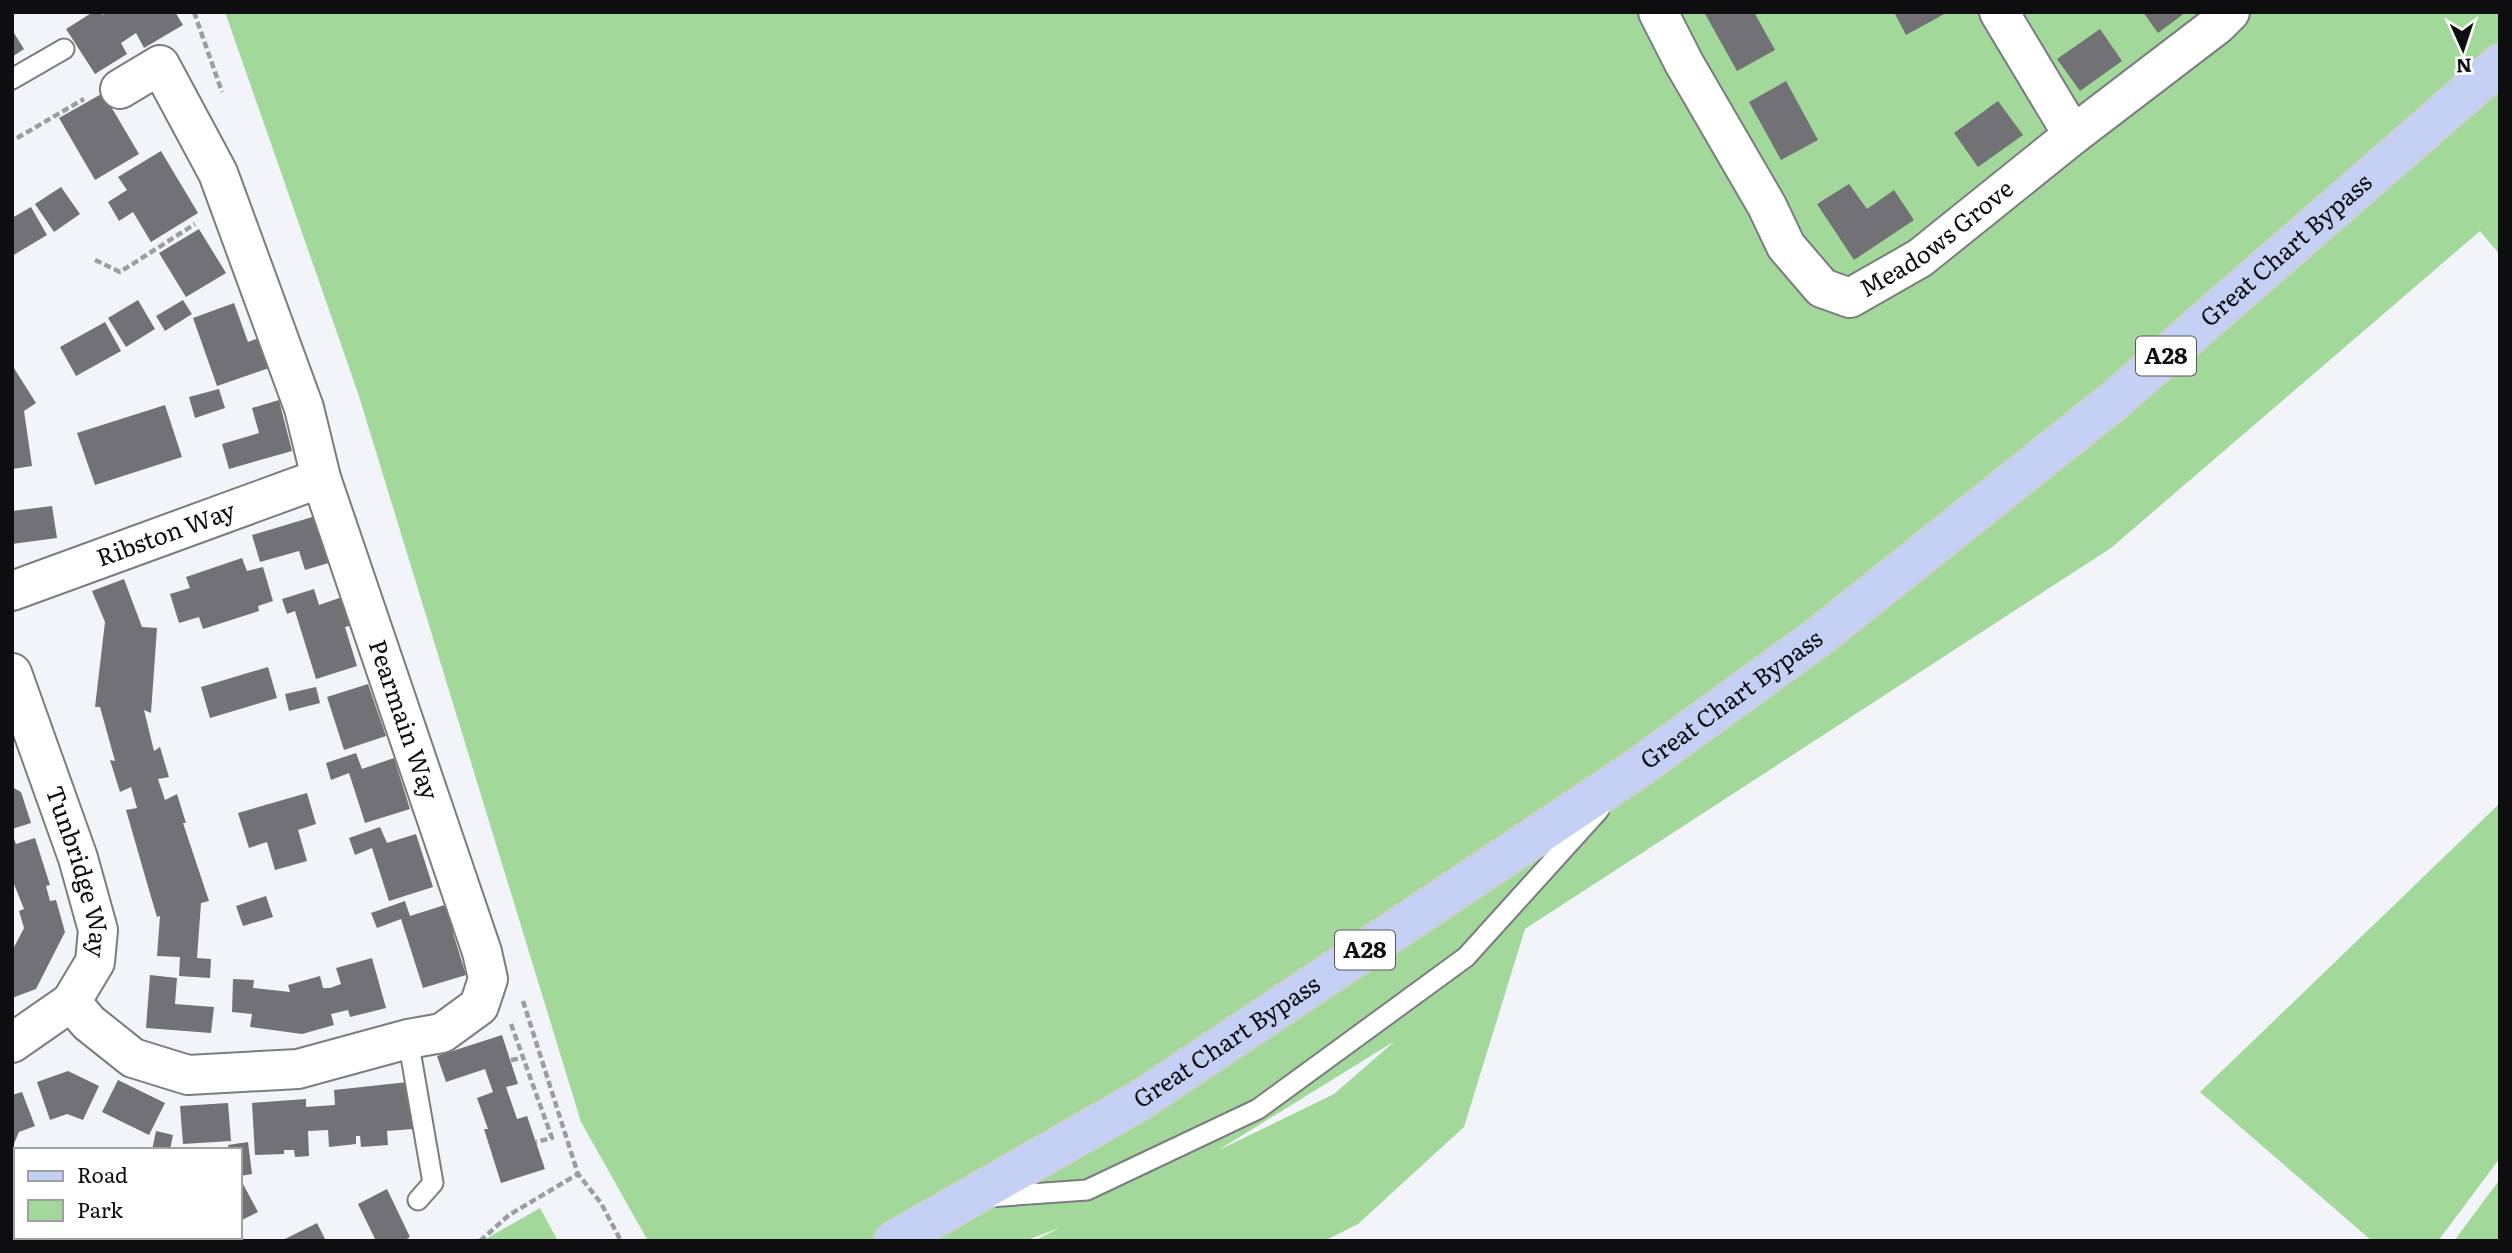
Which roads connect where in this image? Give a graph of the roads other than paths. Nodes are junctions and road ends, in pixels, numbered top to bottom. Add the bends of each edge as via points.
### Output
1 (1658, 12) edge
2 (1999, 12) edge
3 (2230, 12) edge
4 (64, 49) dead end
5 (2500, 64) edge
6 (12, 79) edge
7 (120, 89) road end
8 (2073, 135) junction
9 (321, 478) junction
10 (12, 592) edge
11 (15, 690) edge
12 (1638, 768) junction
13 (71, 1002) junction
14 (408, 1039) junction
15 (12, 1043) edge
16 (973, 1198) junction
17 (418, 1200) dead end
18 (894, 1241) edge

1 - 8 street, Meadows Grove via 1786,246 1822,288 1850,298 1920,258
2 - 8 street
3 - 8 street, Meadows Grove
4 - 6 lane
5 - 12 main road, Great Chart Bypass / A28 via 2115,400 1821,635
7 - 9 street, Pearmain Way via 160,65 218,173 304,408
9 - 10 street, Ribston Way
9 - 14 street, Pearmain Way via 488,979 479,1006 442,1033
11 - 13 street, Tunbridge Way via 78,858 97,930 95,962
12 - 16 main road, Great Chart Bypass / A28 via 1139,1101
12 - 16 lane via 1466,957 1258,1109 1087,1190
13 - 14 street, Pearmain Way via 89,1023 133,1058 188,1075 298,1069
13 - 15 street, Tunbridge Way
14 - 17 lane via 433,1183
16 - 18 main road, Great Chart Bypass / A28

